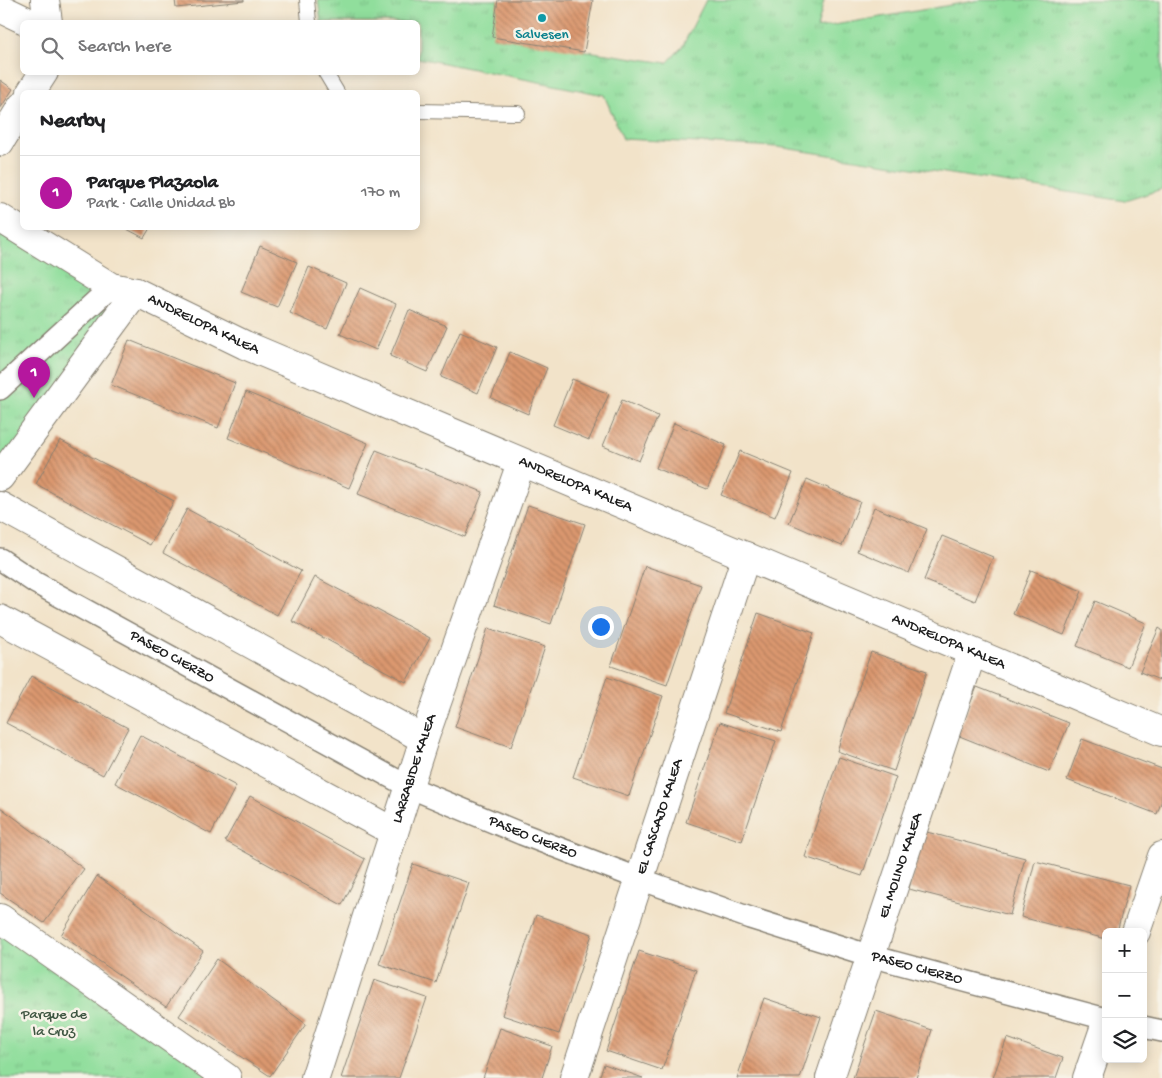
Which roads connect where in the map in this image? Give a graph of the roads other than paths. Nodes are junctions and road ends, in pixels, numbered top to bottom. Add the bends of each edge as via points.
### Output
1 (45, 0) edge
2 (307, 0) edge
3 (0, 8) edge
4 (25, 20) edge
5 (48, 20) edge
6 (310, 20) edge
7 (42, 75) edge
8 (326, 75) edge
9 (32, 90) edge
10 (336, 90) edge
11 (20, 109) edge
12 (420, 111) edge
13 (518, 113) dead end
14 (0, 142) edge
15 (0, 218) edge
16 (20, 229) edge
17 (21, 230) edge
18 (124, 289) junction
19 (0, 389) edge
20 (522, 463) junction
21 (0, 477) edge
22 (0, 506) edge
23 (746, 556) junction
24 (0, 559) edge
25 (0, 618) edge
26 (972, 652) junction
27 (1162, 732) edge
28 (424, 739) junction
29 (409, 787) junction
30 (394, 832) junction
31 (1162, 856) edge
32 (640, 879) junction
33 (0, 918) edge
34 (1137, 928) edge
35 (871, 956) junction
36 (1102, 1020) edge
37 (1147, 1028) edge
38 (1162, 1031) edge
39 (1102, 1033) edge
40 (227, 1078) edge
41 (315, 1078) edge
42 (574, 1078) edge
43 (830, 1078) edge
44 (1087, 1078) edge

1 - 5 street
2 - 6 lane
3 - 4 street
7 - 9 street
8 - 10 lane
11 - 14 street
12 - 13 lane
15 - 16 street, ANDRELOPA KALEA
17 - 18 street, ANDRELOPA KALEA
18 - 19 street
18 - 20 street, ANDRELOPA KALEA via 245,345
18 - 21 street
20 - 23 street, ANDRELOPA KALEA
20 - 28 street, LARRABIDE KALEA
22 - 28 street
23 - 26 street, ANDRELOPA KALEA
23 - 32 street, EL CASCAJO KALEA
24 - 29 street, PASEO CIERZO via 36,583
25 - 30 street
26 - 27 street, ANDRELOPA KALEA
26 - 35 street, EL MOLINO KALEA
28 - 29 street, LARRABIDE KALEA
29 - 30 street, LARRABIDE KALEA
29 - 32 street, PASEO CIERZO
30 - 41 street, LARRABIDE KALEA
31 - 34 street
32 - 35 street, PASEO CIERZO
32 - 42 street, EL CASCAJO KALEA
33 - 40 street
35 - 36 street, PASEO CIERZO
35 - 43 street, EL MOLINO KALEA
37 - 38 street
39 - 44 street

